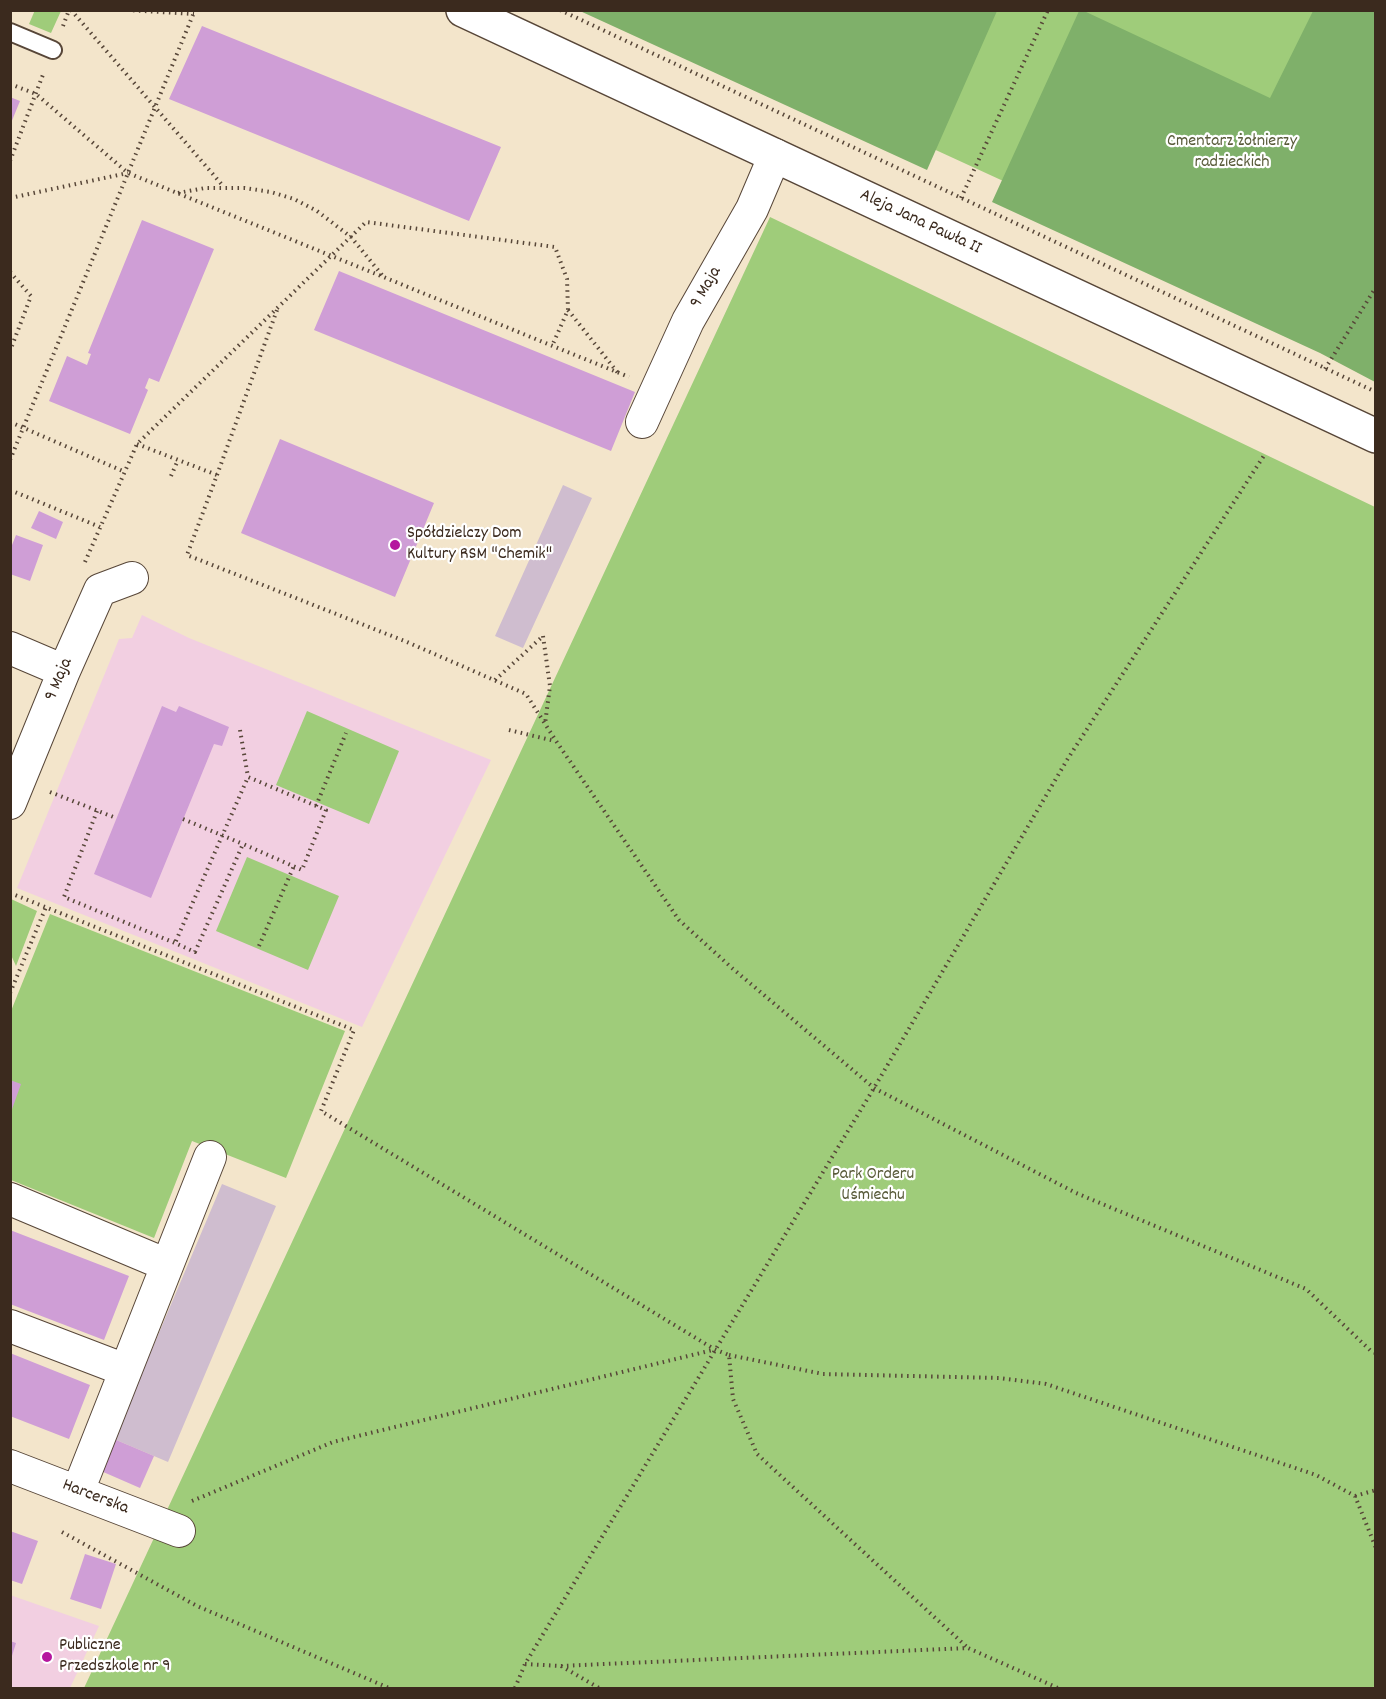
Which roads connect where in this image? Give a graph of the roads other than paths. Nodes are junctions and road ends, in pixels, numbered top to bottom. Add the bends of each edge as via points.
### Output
1 (463, 10) edge
2 (10, 32) edge
3 (53, 50) road end
4 (775, 156) junction
5 (642, 422) dead end
6 (1376, 436) edge
7 (132, 578) dead end
8 (10, 648) edge
9 (64, 671) junction
10 (10, 803) edge
11 (210, 1157) dead end
12 (10, 1200) edge
13 (167, 1264) junction
14 (10, 1326) edge
15 (125, 1370) junction
16 (10, 1466) edge
17 (78, 1491) junction
18 (179, 1531) dead end

1 - 4 main road, Aleja Jana Pawła II
2 - 3 lane
4 - 5 street, 9 Maja via 752,209 688,321
4 - 6 main road, Aleja Jana Pawła II
7 - 9 street, 9 Maja via 100,590
8 - 9 street
9 - 10 street, 9 Maja
11 - 13 street
12 - 13 street
13 - 15 street
14 - 15 street
15 - 17 street
16 - 17 street, Harcerska
17 - 18 street, Harcerska

